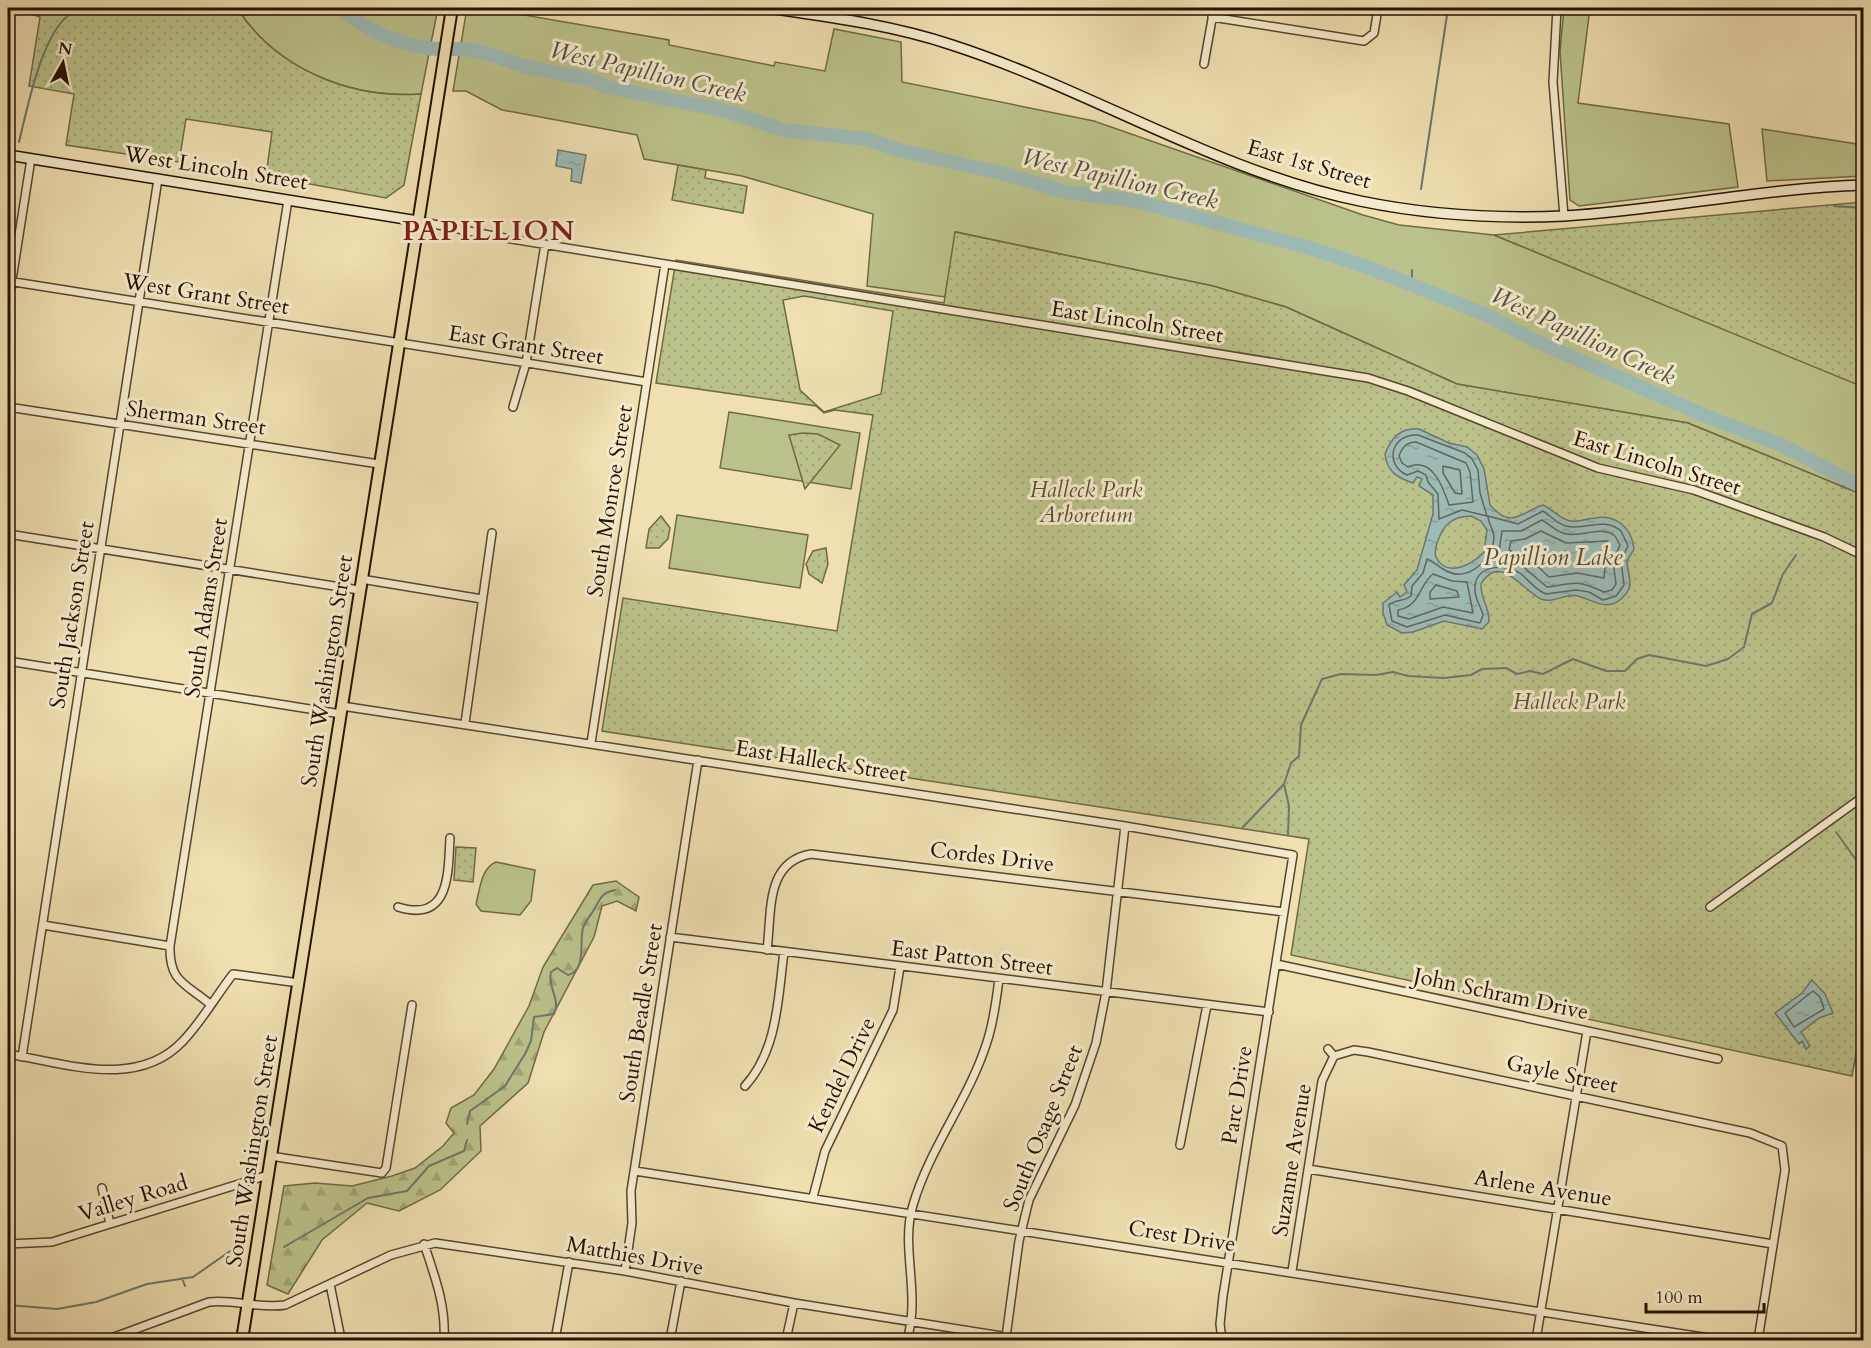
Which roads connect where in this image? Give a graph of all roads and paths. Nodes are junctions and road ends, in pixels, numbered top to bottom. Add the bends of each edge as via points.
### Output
1 (768, 8) edge
2 (1214, 8) edge
3 (1378, 8) edge
4 (1557, 8) edge
5 (451, 12) edge
6 (1212, 18) junction
7 (1204, 64) dead end
8 (8, 155) edge
9 (31, 159) junction
10 (158, 179) junction
11 (1863, 185) edge
12 (288, 200) junction
13 (1564, 216) junction
14 (418, 221) junction
15 (545, 244) junction
16 (665, 264) junction
17 (9, 281) edge
18 (139, 302) junction
19 (8, 304) edge
20 (270, 322) junction
21 (400, 343) junction
22 (526, 363) junction
23 (647, 382) junction
24 (8, 407) edge
25 (513, 407) dead end
26 (120, 425) junction
27 (251, 445) junction
28 (379, 464) junction
29 (8, 534) edge
30 (492, 534) dead end
31 (101, 548) junction
32 (1863, 556) edge
33 (230, 569) junction
34 (360, 584) junction
35 (482, 599) junction
36 (8, 662) edge
37 (82, 673) junction
38 (211, 693) junction
39 (342, 710) junction
40 (465, 723) junction
41 (591, 743) junction
42 (698, 760) junction
43 (1863, 796) edge
44 (1125, 826) junction
45 (450, 838) dead end
46 (1293, 855) joint
47 (1118, 891) junction
48 (398, 907) dead end
49 (1710, 907) dead end
50 (1284, 912) junction
51 (43, 925) junction
52 (670, 937) junction
53 (170, 946) junction
54 (767, 950) junction
55 (784, 952) junction
56 (1276, 964) junction
57 (900, 967) junction
58 (999, 979) junction
59 (299, 983) junction
60 (1106, 992) junction
61 (210, 1004) junction
62 (412, 1005) dead end
63 (1207, 1005) junction
64 (1269, 1012) junction
65 (1587, 1031) junction
66 (1328, 1049) dead end
67 (8, 1054) edge
68 (1334, 1056) junction
69 (22, 1057) junction
70 (1718, 1059) dead end
71 (745, 1086) dead end
72 (1575, 1095) junction
73 (1180, 1145) dead end
74 (270, 1156) junction
75 (1308, 1169) junction
76 (635, 1171) junction
77 (268, 1175) junction
78 (102, 1188) dead end
79 (813, 1197) junction
80 (1557, 1209) junction
81 (911, 1213) junction
82 (110, 1224) junction
83 (1022, 1230) junction
84 (8, 1244) edge
85 (424, 1244) junction
86 (1773, 1244) junction
87 (569, 1262) junction
88 (1229, 1262) junction
89 (625, 1271) junction
90 (1292, 1271) junction
91 (681, 1281) junction
92 (330, 1284) junction
93 (795, 1303) junction
94 (247, 1305) junction
95 (1541, 1311) junction
96 (912, 1323) junction
97 (340, 1334) dead end
98 (1006, 1337) junction
99 (106, 1341) edge
100 (242, 1341) edge
101 (444, 1341) edge
102 (555, 1341) edge
103 (670, 1341) edge
104 (786, 1341) edge
105 (907, 1341) edge
106 (1027, 1341) edge
107 (1222, 1341) edge
108 (1536, 1341) edge
109 (1722, 1341) edge
110 (1758, 1341) edge

1 - 13 main road, East 1st Street via 871,24 952,45 1240,166 1329,194 1456,215
2 - 6 street
3 - 6 street via 1374,33 1364,41
4 - 13 street via 1553,82
5 - 14 main road, South Washington Street
6 - 7 street
8 - 9 main road, West Lincoln Street
9 - 10 main road, West Lincoln Street
9 - 17 street
10 - 12 main road, West Lincoln Street
10 - 18 street, South Jackson Street
11 - 13 main road, East 1st Street via 1791,189
12 - 14 main road, West Lincoln Street
12 - 20 street, South Adams Street
14 - 15 street, East Lincoln Street
14 - 21 main road, South Washington Street
15 - 16 street, East Lincoln Street
15 - 22 street
16 - 23 street, South Monroe Street
16 - 32 street, East Lincoln Street via 1368,378 1598,468 1694,490 1828,538
17 - 18 street, West Grant Street
17 - 19 street
18 - 20 street, West Grant Street
18 - 26 street, South Jackson Street
20 - 21 street, West Grant Street
20 - 27 street, South Adams Street
21 - 22 street, East Grant Street
21 - 28 main road, South Washington Street
22 - 23 street, East Grant Street
22 - 25 street
23 - 41 street, South Monroe Street
24 - 26 street, Sherman Street
26 - 27 street, Sherman Street
26 - 31 street, South Jackson Street
27 - 28 street, Sherman Street
27 - 33 street, South Adams Street
28 - 34 main road, South Washington Street
29 - 31 street
30 - 35 street
31 - 33 street
31 - 37 street, South Jackson Street
33 - 34 street
33 - 38 street, South Adams Street
34 - 35 street
34 - 39 main road, South Washington Street
35 - 40 street
36 - 37 street, East Halleck Street
37 - 38 street, East Halleck Street
37 - 51 street, South Jackson Street
38 - 39 street, East Halleck Street
38 - 53 street, South Adams Street
39 - 40 street, East Halleck Street
39 - 59 main road, South Washington Street
40 - 41 street, East Halleck Street
41 - 42 street, East Halleck Street
42 - 44 street, East Halleck Street
42 - 52 street, South Beadle Street
43 - 49 street
44 - 46 street, East Halleck Street
44 - 47 street, South Osage Street
45 - 48 street via 442,895 429,908
46 - 50 street, Parc Drive
47 - 50 street, Cordes Drive
47 - 54 street, Cordes Drive via 811,854 788,862 777,878
47 - 60 street, South Osage Street
50 - 56 street, Parc Drive
51 - 53 street
51 - 69 street, South Jackson Street
52 - 54 street, East Patton Street
52 - 76 street, South Beadle Street
53 - 61 street, South Adams Street via 170,965 175,976
54 - 55 street, East Patton Street
55 - 57 street, East Patton Street
55 - 71 street via 774,1029 765,1054
56 - 64 street, Parc Drive
56 - 65 street, John Schram Drive
57 - 58 street, East Patton Street
57 - 79 street, Kendel Drive via 893,1010 825,1151
58 - 60 street, East Patton Street
58 - 81 street via 987,1044 934,1154
59 - 61 street via 233,974
59 - 74 main road, South Washington Street
60 - 63 street, East Patton Street
60 - 83 street, South Osage Street via 1086,1076 1029,1200
61 - 69 street via 171,1052 141,1067 100,1070
62 - 74 street via 384,1171 373,1173
63 - 64 street, East Patton Street
63 - 73 street
64 - 88 street, Parc Drive
65 - 70 street, John Schram Drive
65 - 72 street
66 - 68 street
67 - 69 street
68 - 72 street, Gayle Street via 1354,1050 1368,1052
68 - 75 street, Suzanne Avenue via 1322,1081
72 - 80 street
72 - 86 street, Gayle Street via 1762,1136 1782,1146 1785,1170
74 - 77 main road, South Washington Street
75 - 80 street, Arlene Avenue
75 - 90 street, Suzanne Avenue
76 - 79 street, Crest Drive
76 - 89 street, South Beadle Street
77 - 82 street, Valley Road
77 - 94 main road, South Washington Street
78 - 82 street
79 - 81 street, Crest Drive
80 - 86 street, Arlene Avenue
80 - 95 street
81 - 83 street, Crest Drive
81 - 96 street
82 - 84 street, Valley Road via 52,1242
83 - 88 street, Crest Drive
83 - 98 street, South Osage Street
85 - 87 street, Matthies Drive
85 - 92 street, Matthies Drive
85 - 101 street via 440,1290
86 - 110 street
87 - 89 street, Matthies Drive
87 - 102 street
88 - 90 street, Crest Drive
88 - 107 street, Parc Drive via 1220,1324
89 - 91 street, Matthies Drive
90 - 95 street, Crest Drive
91 - 93 street, Matthies Drive
91 - 103 street
92 - 94 street, Matthies Drive via 285,1305
92 - 97 street
93 - 96 street, Matthies Drive
93 - 104 street
94 - 99 street, Matthies Drive via 221,1300 197,1305
94 - 100 main road, South Washington Street
95 - 108 street
95 - 109 street, Crest Drive
96 - 98 street, Matthies Drive
96 - 105 street
98 - 106 street, Matthies Drive

